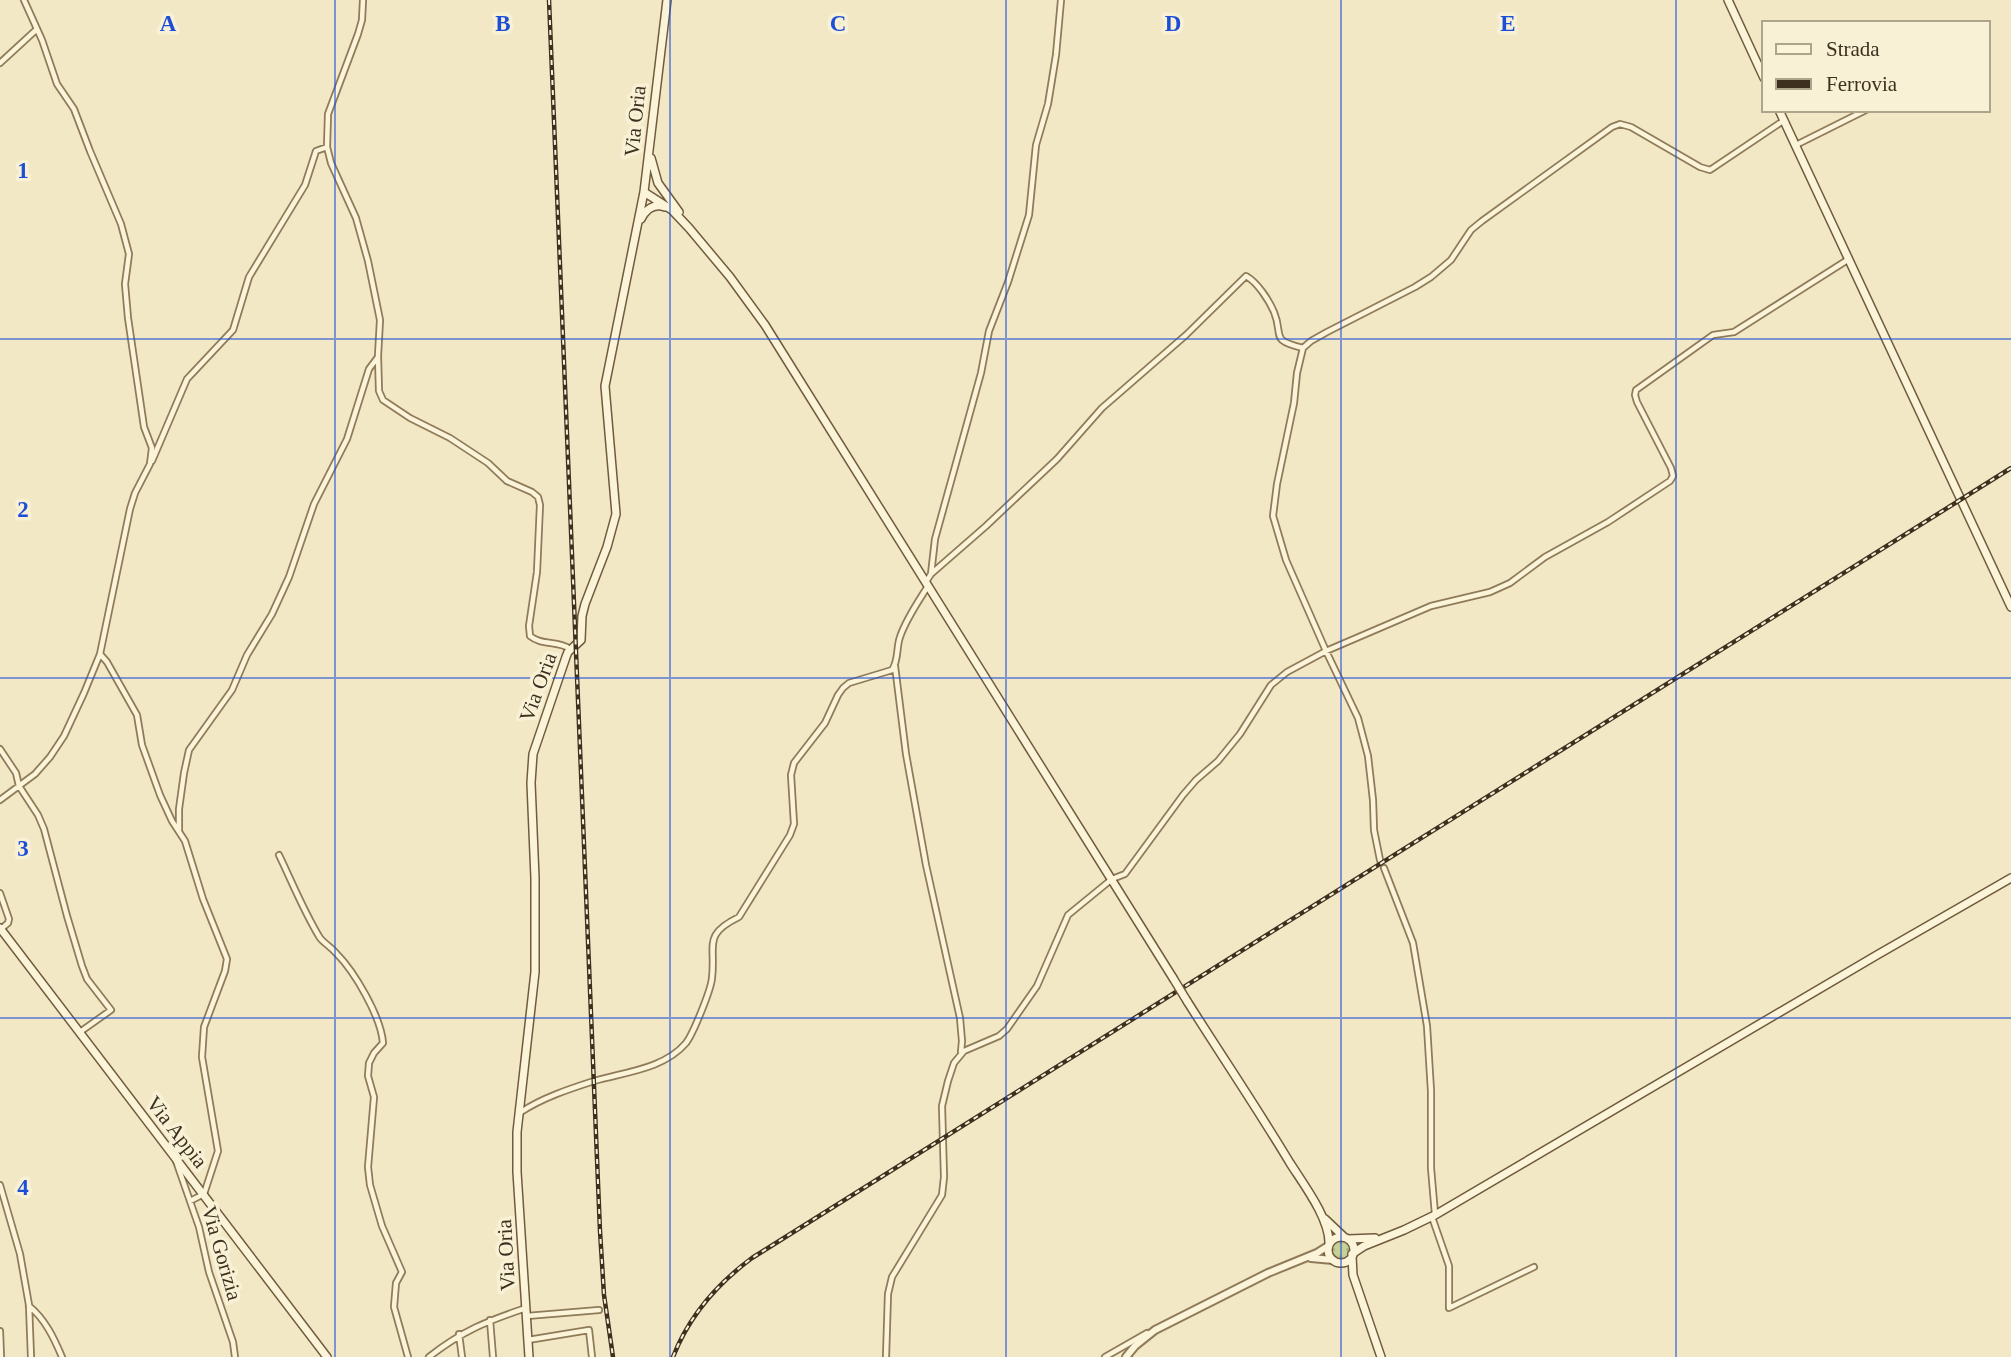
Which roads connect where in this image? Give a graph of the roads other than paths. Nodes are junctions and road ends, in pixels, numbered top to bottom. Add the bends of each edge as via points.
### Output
1 (24, 0) edge
2 (363, 0) edge
3 (667, 0) edge
4 (1061, 0) edge
5 (1728, 0) edge
6 (37, 29) junction
7 (0, 63) edge
8 (1762, 74) edge
9 (1780, 112) edge
10 (1862, 112) edge
11 (1784, 120) junction
12 (1796, 145) junction
13 (327, 147) junction
14 (650, 150) junction
15 (644, 190) junction
16 (665, 194) junction
17 (672, 210) junction
18 (636, 229) junction
19 (714, 257) junction
20 (1849, 259) junction
21 (1303, 348) junction
22 (378, 356) junction
23 (150, 464) junction
24 (932, 575) junction
25 (927, 584) junction
26 (2011, 607) edge
27 (571, 649) junction
28 (1326, 651) junction
29 (100, 654) junction
30 (895, 666) junction
31 (0, 749) edge
32 (19, 786) junction
33 (0, 800) edge
34 (179, 832) junction
35 (279, 855) dead end
36 (1380, 860) dead end
37 (1384, 868) dead end
38 (2011, 878) edge
39 (1112, 879) junction
40 (0, 893) edge
41 (0, 929) edge
42 (79, 1033) junction
43 (961, 1052) junction
44 (520, 1113) junction
45 (175, 1158) junction
46 (0, 1185) edge
47 (204, 1194) junction
48 (190, 1201) junction
49 (1319, 1210) junction
50 (1434, 1216) junction
51 (1386, 1236) junction
52 (1345, 1238) junction
53 (1329, 1245) junction
54 (1352, 1255) junction
55 (1302, 1260) junction
56 (1334, 1261) junction
57 (1534, 1267) dead end
58 (1359, 1293) junction
59 (29, 1305) junction
60 (599, 1310) dead end
61 (526, 1312) junction
62 (490, 1320) junction
63 (1155, 1330) junction
64 (0, 1331) edge
65 (459, 1334) junction
66 (528, 1340) junction
67 (1, 1357) edge
68 (31, 1357) edge
69 (62, 1357) edge
70 (235, 1357) edge
71 (327, 1357) edge
72 (408, 1357) edge
73 (429, 1357) edge
74 (462, 1357) edge
75 (493, 1357) edge
76 (529, 1357) edge
77 (592, 1357) edge
78 (886, 1357) edge
79 (1105, 1357) edge
80 (1126, 1357) edge
81 (1381, 1357) edge

1 - 6 street
2 - 13 street via 358,34 328,114
3 - 14 main road, Via Oria
4 - 24 street via 1029,215 989,331 935,539
5 - 8 main road
6 - 7 street
6 - 23 street via 121,224 128,254 128,318 144,427 152,448
9 - 11 main road
10 - 12 street
11 - 12 main road
11 - 21 street via 1710,170 1631,127 1612,127 1471,230 1451,260 1431,277
12 - 20 main road
13 - 22 street via 368,261 380,320
13 - 23 street via 316,151 305,185 249,277 233,330 187,379
14 - 15 main road, Via Oria
14 - 16 main road
15 - 16 main road via 654,187
15 - 17 main road
15 - 18 main road, Via Oria
16 - 19 main road
17 - 18 main road via 661,205 649,209
17 - 19 main road
18 - 27 main road, Via Oria via 605,386 616,514 585,604 581,640
19 - 25 main road via 765,325
20 - 26 main road
20 - 28 street via 1734,332 1713,335 1636,390 1637,402 1671,468 1670,481 1510,583 1431,606
21 - 24 street via 1278,336 1275,314 1246,276 1102,408 1057,459
21 - 28 street via 1273,516 1286,560
22 - 27 street via 383,400 538,497 530,636
22 - 34 street via 272,614 232,690 189,750
23 - 29 street via 130,509
24 - 25 street
25 - 30 street via 901,632
25 - 39 main road
27 - 44 main road, Via Oria via 533,754 535,972
28 - 36 street via 1359,718
28 - 39 street via 1271,685 1218,761 1183,795 1125,874
29 - 32 street via 64,736 35,774
29 - 34 street via 137,715 155,783
30 - 43 street via 926,866 960,1018
30 - 44 street via 849,682 794,763 790,835 739,917 717,931 711,946 712,979 688,1041 654,1064 571,1089
31 - 32 street
32 - 33 street
32 - 42 street via 44,829 87,979 111,1010
34 - 47 street via 227,959 202,1042 218,1151
35 - 72 street via 314,929 361,984 383,1034 383,1043 369,1063 374,1097 368,1167 382,1226 402,1272 394,1307
37 - 50 street via 1413,943 1427,1026
38 - 50 main road
39 - 43 street via 1068,915 1037,986 1007,1029
39 - 49 main road, bridge
40 - 41 street via 9,923
41 - 42 main road, Via Appia
42 - 45 main road, Via Appia
43 - 78 street via 942,1106 942,1195 892,1277
44 - 61 main road, Via Oria via 517,1172
45 - 47 main road, Via Appia
45 - 48 street, Via Gorizia
46 - 59 street
47 - 48 street
47 - 71 main road, Via Appia
48 - 70 street, Via Gorizia
49 - 52 main road
49 - 53 main road
50 - 51 main road
50 - 57 street via 1449,1266 1449,1308
51 - 52 main road
51 - 54 main road
52 - 53 main road via 1335,1238
52 - 54 main road via 1352,1245
53 - 55 street
53 - 56 main road via 1328,1254
54 - 56 main road via 1344,1262
54 - 58 main road
55 - 56 street
55 - 63 street
56 - 58 main road
58 - 81 main road
59 - 68 street
59 - 69 street via 39,1314
60 - 61 street
61 - 62 street
61 - 66 main road, Via Oria
62 - 65 street
62 - 75 street
63 - 79 street
63 - 80 street
64 - 67 street
65 - 73 street
65 - 74 street
66 - 76 main road, Via Oria
66 - 77 street via 590,1331

